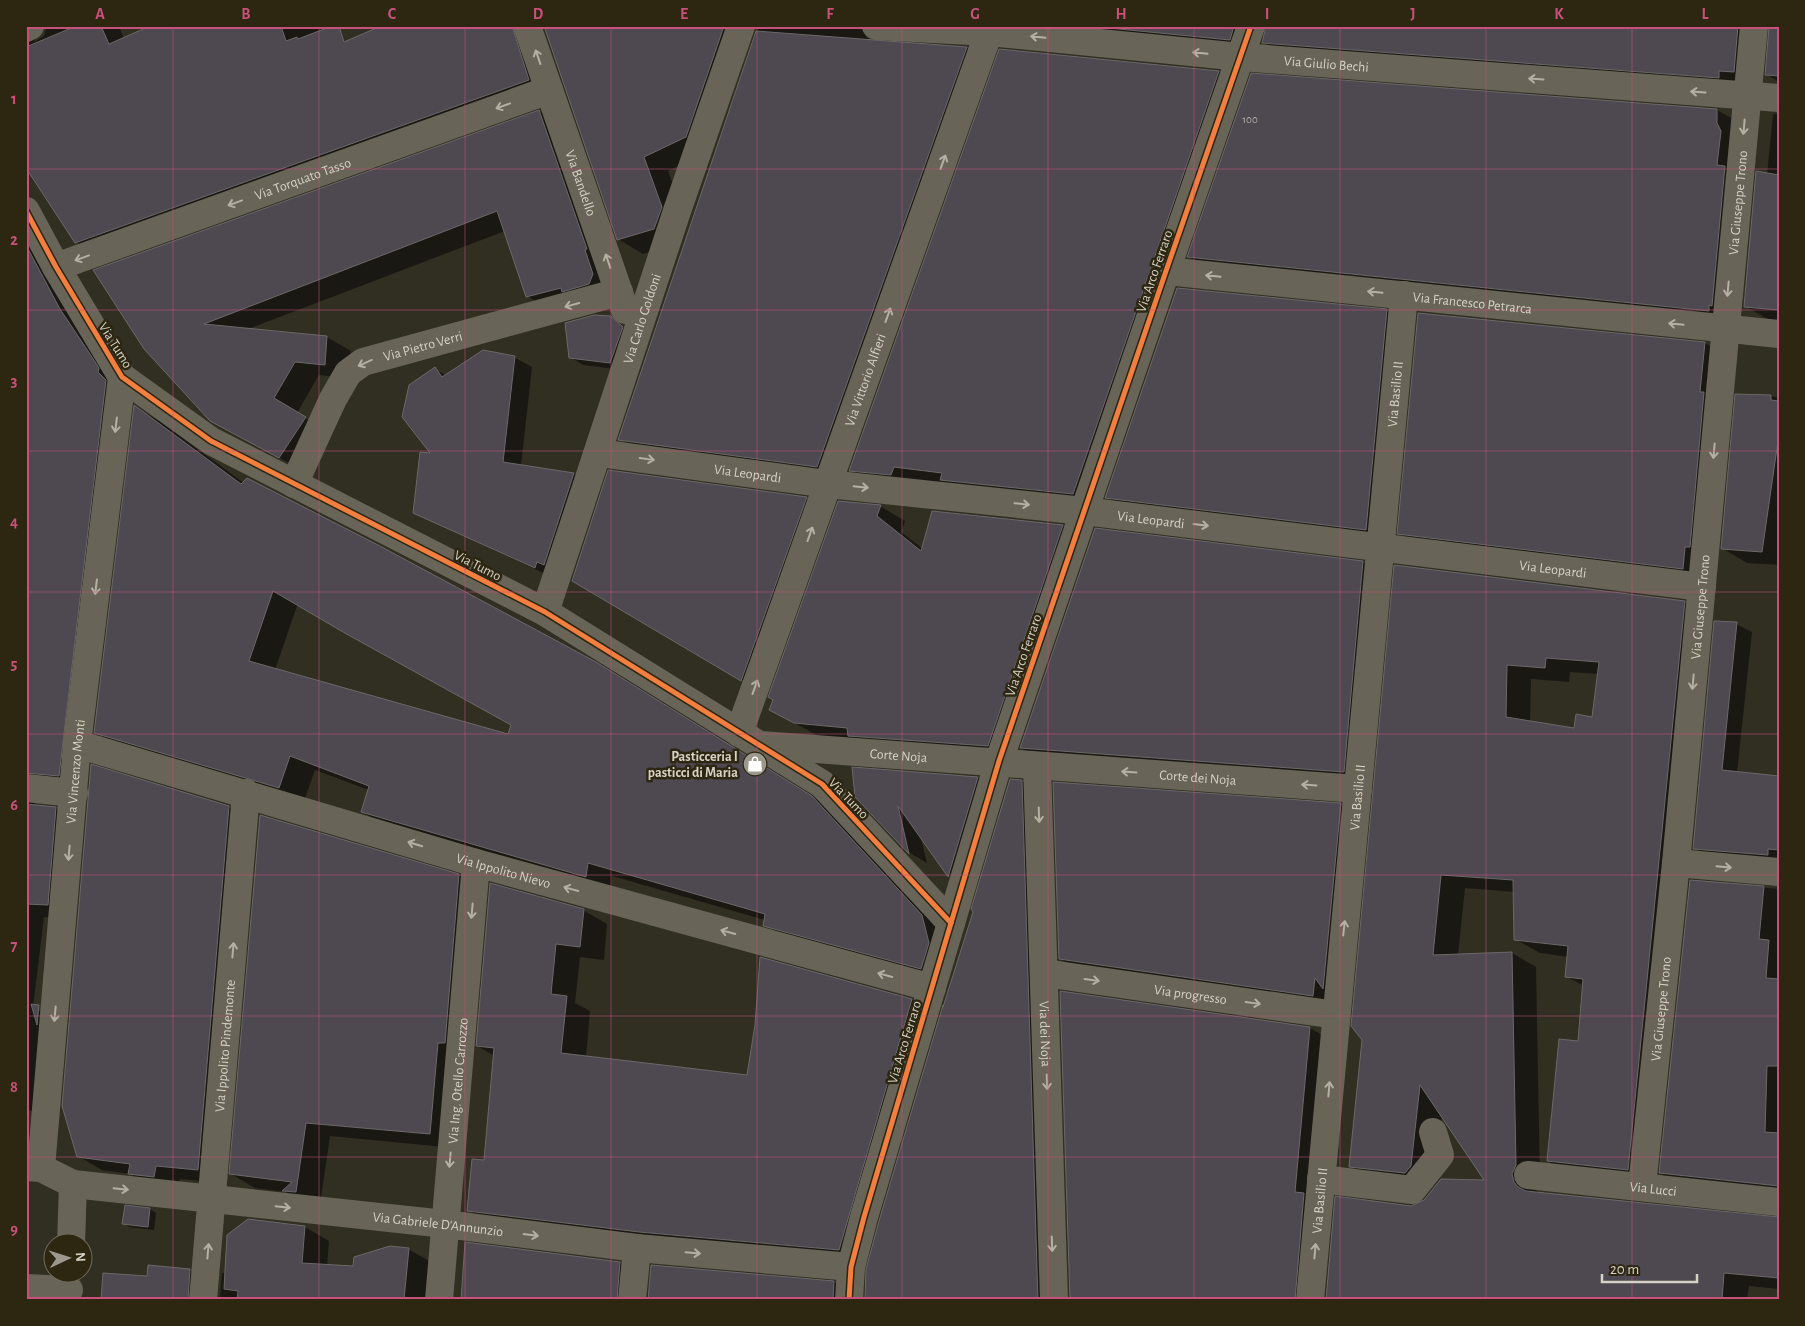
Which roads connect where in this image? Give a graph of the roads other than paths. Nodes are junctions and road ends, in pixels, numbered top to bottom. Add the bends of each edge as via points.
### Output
1 (30, 26) edge
2 (528, 26) edge
3 (742, 26) edge
4 (876, 26) edge
5 (1251, 26) edge
6 (1754, 26) edge
7 (26, 28) edge
8 (990, 29) edge
9 (1241, 58) junction
10 (549, 90) junction
11 (1747, 95) junction
12 (1779, 98) edge
13 (26, 211) edge
14 (56, 267) junction
15 (1166, 271) junction
16 (619, 292) junction
17 (1404, 295) junction
18 (1724, 329) junction
19 (1779, 334) edge
20 (635, 340) junction
21 (122, 377) junction
22 (599, 453) junction
23 (294, 484) junction
24 (828, 484) junction
25 (1084, 511) junction
26 (1379, 546) junction
27 (1702, 587) junction
28 (545, 612) junction
29 (748, 739) junction
30 (77, 744) junction
31 (999, 761) junction
32 (1037, 766) junction
33 (26, 788) edge
34 (1358, 789) junction
35 (74, 793) junction
36 (246, 793) junction
37 (476, 863) junction
38 (1676, 863) junction
39 (1779, 872) edge
40 (951, 923) junction
41 (1044, 973) junction
42 (932, 988) junction
43 (1336, 1015) junction
44 (1433, 1132) dead end
45 (34, 1168) edge
46 (1528, 1174) dead end
47 (1321, 1179) junction
48 (73, 1184) junction
49 (1642, 1186) junction
50 (213, 1199) junction
51 (1779, 1202) edge
52 (445, 1224) junction
53 (71, 1234) edge
54 (637, 1248) junction
55 (851, 1267) junction
56 (26, 1288) edge
57 (69, 1288) edge
58 (203, 1300) edge
59 (439, 1300) edge
60 (632, 1300) edge
61 (849, 1300) edge
62 (1054, 1300) edge
63 (1310, 1300) edge

1 - 7 street
10 -> 2 street, Via Bandello
3 - 20 street, Via Carlo Goldoni
4 - 8 street, Via Giulio Bechi
5 - 9 street, Via Arco Ferraro
6 - 11 street, Via Giuseppe Trono
9 -> 8 street, Via Giulio Bechi
24 -> 8 street, Via Vittorio Alfieri
11 -> 9 street, Via Giulio Bechi
9 - 15 street, Via Arco Ferraro
10 -> 14 street, Via Torquato Tasso
16 -> 10 street, Via Bandello
11 - 12 street, Via Giulio Bechi
11 -> 18 street, Via Giuseppe Trono
13 - 14 street, Via Tumo
14 - 21 street, Via Tumo
17 -> 15 street, Via Francesco Petrarca
15 - 25 street, Via Arco Ferraro
16 - 20 street, Via Bandello
16 -> 23 street, Via Pietro Verri via 363,362 348,373 333,399
18 -> 17 street, Via Francesco Petrarca
17 - 26 street, Via Basilio II
18 - 19 street, Via Francesco Petrarca
18 -> 27 street, Via Giuseppe Trono
20 - 22 street, Via Carlo Goldoni
21 - 23 street, Via Tumo via 211,441
21 -> 30 street, Via Vincenzo Monti
22 -> 24 street, Via Leopardi
22 - 28 street, Via Carlo Goldoni
23 - 28 street, Via Tumo
24 -> 25 street, Via Leopardi
29 -> 24 street, Via Vittorio Alfieri
25 -> 26 street, Via Leopardi
25 - 31 street, Via Arco Ferraro
26 - 27 street, Via Leopardi
26 - 34 street, Via Basilio II
27 -> 38 street, Via Giuseppe Trono
28 - 29 street, Via Tumo
29 - 31 street, Corte Noja
29 - 40 street, Via Tumo via 822,784
30 - 35 street, Via Vincenzo Monti
30 - 36 street, Via Ippolito Nievo
31 - 32 street, Corte Noja
31 - 40 street, Via Arco Ferraro
34 -> 32 street, Corte dei Noja
32 -> 41 street, Via dei Noja
33 - 35 street
43 -> 34 street, Via Basilio II
35 -> 45 street, Via Vincenzo Monti
37 -> 36 street, Via Ippolito Nievo
50 -> 36 street, Via Ippolito Pindemonte
42 -> 37 street, Via Ippolito Nievo
37 -> 52 street, Via Ing. Otello Carrozzo
38 -> 39 street
38 - 49 street, Via Giuseppe Trono
40 - 42 street, Via Arco Ferraro
41 -> 43 street, Via progresso
41 -> 62 street, Via dei Noja
42 - 55 street, Via Arco Ferraro
47 -> 43 street, Via Basilio II
44 - 47 street via 1440,1155 1412,1190
45 - 48 street, Via Gabriele D'Annunzio
46 - 49 street, Via Lucci
63 -> 47 street, Via Basilio II
48 -> 50 street, Via Gabriele D'Annunzio
48 - 53 street
49 - 51 street, Via Lucci
50 -> 52 street, Via Gabriele D'Annunzio
58 -> 50 street, Via Ippolito Pindemonte
52 -> 54 street, Via Gabriele D'Annunzio
52 - 59 street, Via Ing. Otello Carrozzo
54 -> 55 street, Via Gabriele D'Annunzio
54 - 60 street
55 - 61 street, Via Arco Ferraro
56 - 57 street

